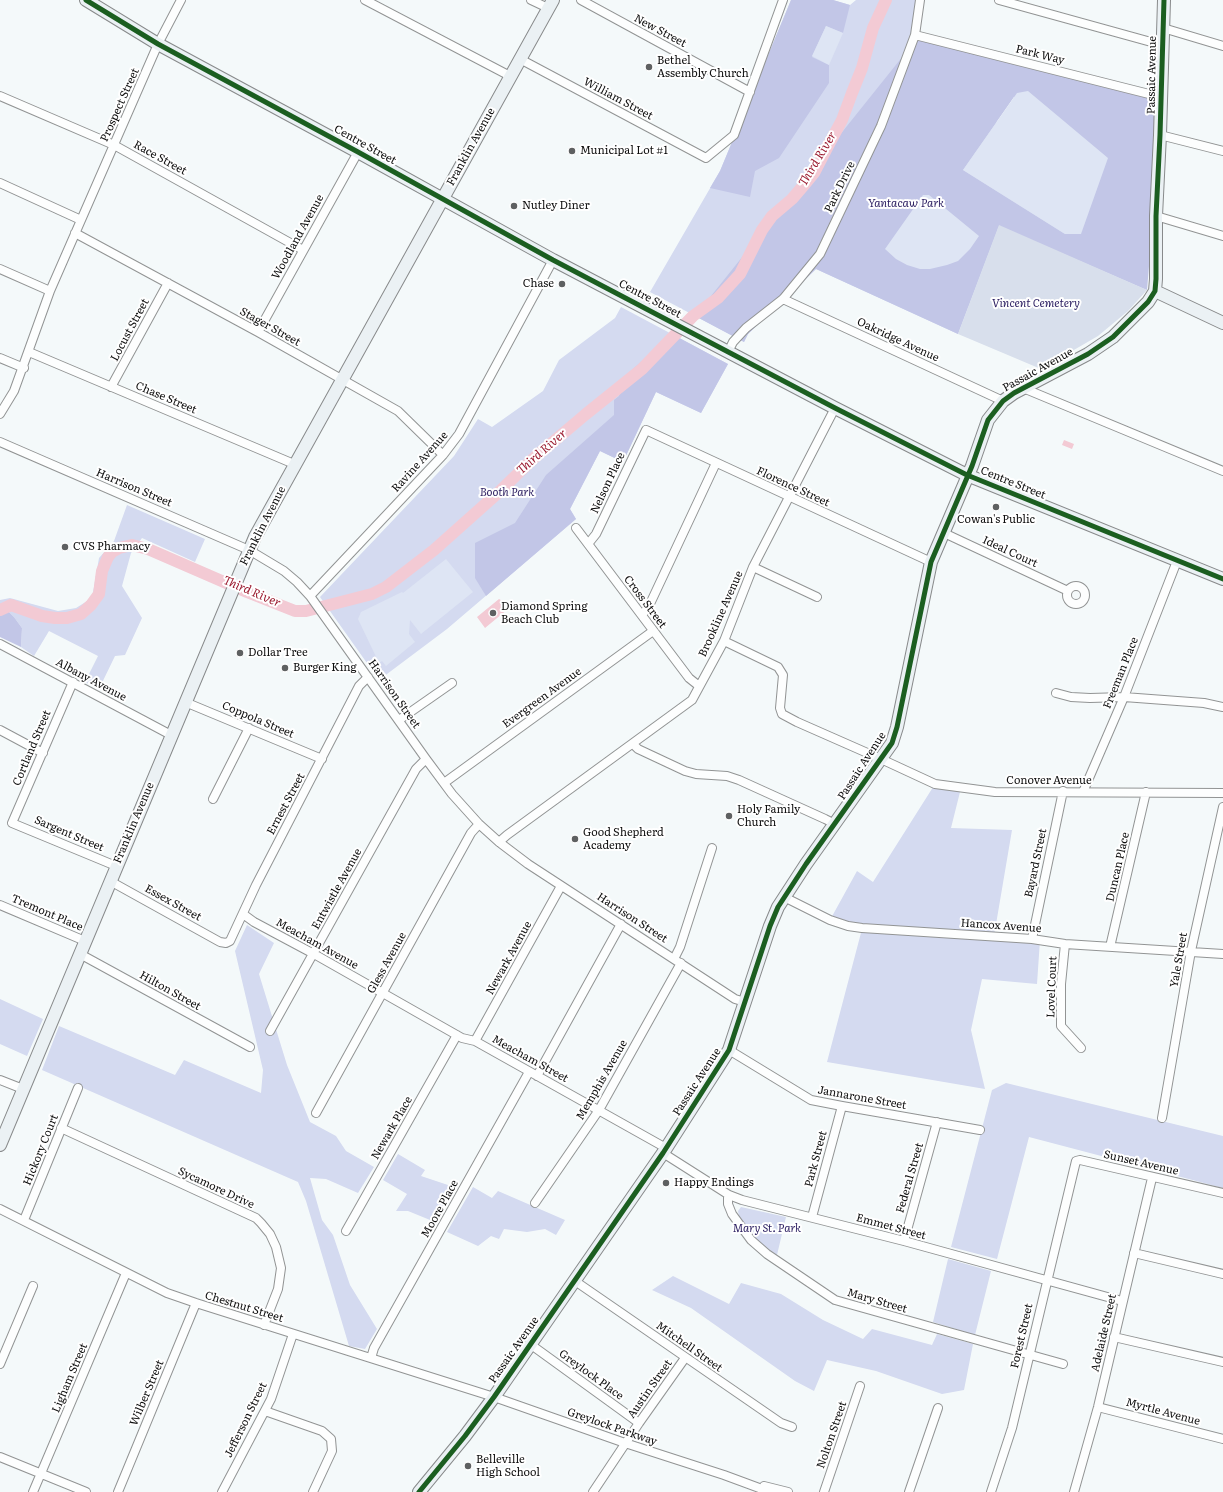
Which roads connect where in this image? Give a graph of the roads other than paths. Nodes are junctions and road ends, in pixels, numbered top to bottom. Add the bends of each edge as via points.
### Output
1 (181, 0) edge
2 (365, 0) edge
3 (531, 0) edge
4 (581, 0) edge
5 (782, 0) edge
6 (920, 0) edge
7 (999, 0) edge
8 (1164, 0) edge
9 (92, 2) edge
10 (550, 4) edge
11 (1163, 28) junction
12 (914, 35) junction
13 (158, 44) junction
14 (1162, 45) junction
15 (1223, 46) edge
16 (520, 59) junction
17 (510, 76) junction
18 (750, 92) junction
19 (0, 96) edge
20 (1161, 97) junction
21 (1160, 135) junction
22 (114, 145) junction
23 (358, 152) junction
24 (1223, 152) edge
25 (0, 183) edge
26 (442, 199) junction
27 (1156, 216) junction
28 (81, 220) junction
29 (75, 233) junction
30 (1223, 236) edge
31 (303, 250) junction
32 (553, 260) junction
33 (0, 269) edge
34 (168, 283) junction
35 (50, 291) junction
36 (1155, 291) junction
37 (784, 298) junction
38 (1223, 323) edge
39 (258, 332) junction
40 (29, 352) junction
41 (728, 352) junction
42 (0, 358) edge
43 (24, 368) junction
44 (342, 379) junction
45 (111, 387) junction
46 (1023, 388) junction
47 (1002, 401) junction
48 (835, 408) junction
49 (0, 414) edge
50 (646, 430) joint
51 (0, 442) edge
52 (443, 455) junction
53 (716, 463) junction
54 (294, 464) junction
55 (1223, 471) edge
56 (967, 475) junction
57 (789, 497) junction
58 (576, 528) dead end
59 (944, 533) junction
60 (588, 544) junction
61 (249, 550) junction
62 (1177, 561) junction
63 (932, 562) junction
64 (753, 567) junction
65 (1223, 579) edge
66 (1068, 591) dead end
67 (818, 596) dead end
68 (311, 597) junction
69 (642, 615) junction
70 (654, 631) junction
71 (724, 641) junction
72 (0, 644) edge
73 (368, 677) junction
74 (73, 682) junction
75 (452, 683) dead end
76 (700, 686) junction
77 (1056, 694) dead end
78 (1124, 697) junction
79 (186, 702) junction
80 (1223, 707) edge
81 (400, 720) junction
82 (248, 728) junction
83 (0, 730) edge
84 (172, 735) junction
85 (633, 744) junction
86 (42, 753) junction
87 (322, 759) junction
88 (426, 759) junction
89 (881, 759) junction
90 (444, 783) junction
91 (1063, 792) junction
92 (1084, 792) junction
93 (1146, 792) junction
94 (1223, 793) edge
95 (213, 799) dead end
96 (1223, 807) edge
97 (12, 823) joint
98 (479, 824) junction
99 (835, 824) junction
100 (499, 842) junction
101 (712, 848) dead end
102 (116, 866) junction
103 (110, 881) junction
104 (561, 886) junction
105 (784, 897) junction
106 (0, 906) edge
107 (242, 914) junction
108 (621, 924) junction
109 (1032, 938) junction
110 (85, 941) junction
111 (226, 943) joint
112 (1065, 944) junction
113 (1110, 947) junction
114 (1191, 951) junction
115 (80, 954) junction
116 (314, 954) junction
117 (1223, 954) edge
118 (678, 961) junction
119 (382, 993) junction
120 (745, 1002) junction
121 (270, 1031) dead end
122 (457, 1035) junction
123 (475, 1041) junction
124 (250, 1048) dead end
125 (1082, 1048) dead end
126 (729, 1050) junction
127 (530, 1072) junction
128 (537, 1076) junction
129 (0, 1080) edge
130 (78, 1088) dead end
131 (23, 1089) junction
132 (842, 1106) junction
133 (599, 1110) junction
134 (316, 1113) dead end
135 (1162, 1118) dead end
136 (937, 1122) junction
137 (62, 1128) junction
138 (980, 1130) dead end
139 (0, 1145) edge
140 (665, 1150) junction
141 (1152, 1178) junction
142 (1070, 1183) joint
143 (1223, 1193) edge
144 (730, 1195) junction
145 (535, 1204) dead end
146 (0, 1209) edge
147 (812, 1217) junction
148 (24, 1220) junction
149 (346, 1231) dead end
150 (904, 1241) junction
151 (1134, 1254) junction
152 (126, 1273) junction
153 (1223, 1274) edge
154 (575, 1281) junction
155 (1046, 1281) junction
156 (33, 1286) dead end
157 (1122, 1302) junction
158 (196, 1303) junction
159 (264, 1325) junction
160 (293, 1334) junction
161 (1114, 1337) junction
162 (530, 1344) junction
163 (1030, 1355) junction
164 (371, 1358) junction
165 (685, 1358) junction
166 (1223, 1362) edge
167 (0, 1364) edge
168 (1063, 1364) dead end
169 (860, 1386) dead end
170 (494, 1397) junction
171 (1098, 1407) junction
172 (938, 1408) dead end
173 (265, 1411) junction
174 (639, 1423) junction
175 (792, 1427) dead end
176 (1223, 1439) edge
177 (625, 1444) junction
178 (0, 1456) edge
179 (41, 1474) junction
180 (724, 1475) junction
181 (33, 1492) edge
182 (86, 1492) edge
183 (118, 1492) edge
184 (222, 1492) edge
185 (313, 1492) edge
186 (419, 1492) edge
187 (593, 1492) edge
188 (770, 1492) edge
189 (788, 1492) edge
190 (824, 1492) edge
191 (909, 1492) edge
192 (991, 1492) edge
193 (1074, 1492) edge

1 - 13 street, Prospect Street
2 - 17 street
3 - 10 street
4 - 18 street, New Street
5 - 18 street
6 - 12 street, Park Drive
7 - 14 street
8 - 11 street, Passaic Avenue
9 - 13 street, Centre Street
10 - 16 street, Franklin Avenue
11 - 14 street, Passaic Avenue
11 - 15 street
12 - 20 street, Park Way
12 - 37 street, Park Drive via 881,126 820,254
13 - 22 street, Prospect Street
13 - 23 street, Centre Street
14 - 20 street, Passaic Avenue
16 - 17 street, Franklin Avenue
16 - 18 street, William Street via 706,158 734,135
17 - 26 street, Franklin Avenue
19 - 22 street, Race Street
20 - 21 street, Passaic Avenue
21 - 24 street
21 - 27 street, Passaic Avenue
22 - 28 street, Prospect Street
22 - 31 street, Race Street
23 - 26 street, Centre Street
23 - 31 street, Woodland Avenue
25 - 28 street
26 - 32 street, Centre Street
26 - 44 street, Franklin Avenue
27 - 30 street
27 - 36 street, Passaic Avenue
28 - 29 street, Prospect Street
29 - 34 street, Stager Street
29 - 35 street
31 - 39 street, Woodland Avenue
32 - 41 street, Centre Street
32 - 52 street, Ravine Avenue via 459,434
33 - 35 street
34 - 39 street, Stager Street
34 - 45 street, Locust Street
35 - 40 street
36 - 38 street
36 - 46 street, Passaic Avenue via 1148,302 1113,337 1088,354
37 - 41 street, Park Drive via 746,328
37 - 47 street, Oakridge Avenue
39 - 44 street, Stager Street
40 - 43 street
40 - 45 street, Chase Street
41 - 48 street, Centre Street
42 - 43 street
43 - 49 street via 11,398
44 - 52 street, Stager Street via 398,411
44 - 54 street, Franklin Avenue
45 - 54 street, Chase Street
46 - 47 street, Passaic Avenue
46 - 55 street
47 - 56 street, Passaic Avenue via 988,420
48 - 56 street, Centre Street
48 - 57 street, Brookline Avenue
50 - 53 street, Florence Street
50 - 60 street, Nelson Place via 596,534
51 - 61 street, Harrison Street
52 - 68 street, Ravine Avenue
53 - 57 street, Florence Street
53 - 69 street via 649,606
54 - 61 street, Franklin Avenue
56 - 59 street, Passaic Avenue
56 - 62 street, Centre Street
57 - 63 street, Florence Street
57 - 64 street, Brookline Avenue
58 - 60 street, Cross Street
59 - 63 street, Passaic Avenue
59 - 66 street, Ideal Court
60 - 69 street, Cross Street
61 - 68 street, Harrison Street via 284,571
61 - 79 street, Franklin Avenue
62 - 65 street, Centre Street
62 - 78 street, Freeman Place
63 - 89 street, Passaic Avenue via 897,728 892,743
64 - 67 street
64 - 71 street, Brookline Avenue
68 - 73 street, Harrison Street
69 - 70 street, Cross Street
70 - 76 street, Cross Street via 689,678
70 - 90 street, Evergreen Avenue
71 - 76 street, Brookline Avenue
71 - 89 street, Conover Avenue via 778,667 783,675 780,708 782,714
72 - 74 street, Albany Avenue
73 - 81 street, Harrison Street
73 - 87 street, Ernest Street via 359,686
74 - 84 street, Albany Avenue
74 - 86 street, Cortland Street
75 - 81 street
76 - 85 street, Brookline Avenue via 688,704
77 - 78 street via 1090,698
78 - 80 street via 1204,703
78 - 92 street, Freeman Place
79 - 82 street, Coppola Street
79 - 84 street, Franklin Avenue
81 - 88 street, Harrison Street
82 - 87 street, Coppola Street
82 - 95 street
83 - 86 street
84 - 102 street, Franklin Avenue
85 - 99 street via 638,749 685,771 739,780
85 - 100 street, Brookline Avenue
86 - 97 street, Cortland Street
87 - 107 street, Ernest Street
88 - 90 street, Harrison Street
88 - 116 street, Entwistle Avenue via 416,769
89 - 91 street, Conover Avenue via 935,784 995,792
89 - 99 street, Passaic Avenue
90 - 98 street, Harrison Street
91 - 92 street, Conover Avenue
91 - 109 street, Bayard Street
92 - 93 street, Conover Avenue
93 - 94 street, Conover Avenue
93 - 113 street, Duncan Place
96 - 114 street, Yale Street
97 - 102 street, Sargent Street
98 - 100 street, Harrison Street
98 - 119 street, Gless Avenue via 471,833
99 - 105 street, Passaic Avenue
100 - 104 street, Harrison Street
101 - 118 street, Memphis Avenue via 680,947
102 - 103 street, Franklin Avenue
103 - 110 street, Franklin Avenue
103 - 111 street, Essex Street
104 - 108 street, Harrison Street
104 - 123 street, Newark Avenue
105 - 109 street, Hancox Avenue via 848,926
105 - 120 street, Passaic Avenue via 770,926
106 - 110 street, Tremont Place
107 - 111 street, Ernest Street via 230,941
107 - 116 street, Meacham Avenue
108 - 118 street, Harrison Street
108 - 128 street
109 - 112 street, Hancox Avenue
110 - 115 street, Franklin Avenue
112 - 113 street, Hancox Avenue
112 - 125 street, Lovel Court via 1061,984 1061,1026
113 - 114 street, Hancox Avenue
114 - 117 street, Hancox Avenue
114 - 135 street, Yale Street
115 - 124 street, Hilton Street
115 - 131 street, Franklin Avenue
116 - 119 street, Meacham Avenue
116 - 121 street, Entwistle Avenue
118 - 120 street, Harrison Street via 735,999
118 - 133 street, Memphis Avenue
119 - 122 street, Meacham Street
119 - 134 street, Gless Avenue
120 - 126 street, Passaic Avenue
122 - 123 street, Meacham Street
122 - 149 street, Newark Place
123 - 127 street, Meacham Street
126 - 132 street, Jannarone Street via 811,1100
126 - 140 street, Passaic Avenue
127 - 128 street, Meacham Street
127 - 164 street, Moore Place via 374,1348
128 - 133 street, Meacham Street
129 - 131 street
130 - 137 street, Hickory Court
131 - 139 street, Franklin Avenue
132 - 136 street, Jannarone Street
132 - 147 street, Park Street
133 - 140 street, Meacham Street
133 - 145 street, Memphis Avenue
136 - 138 street, Jannarone Street
136 - 150 street, Federal Street
137 - 148 street, Hickory Court
137 - 159 street, Sycamore Drive via 256,1218 270,1234 281,1268 278,1289
140 - 144 street, Emmet Street
140 - 154 street, Passaic Avenue
141 - 142 street, Sunset Avenue via 1080,1160 1076,1161
141 - 143 street, Sunset Avenue
141 - 151 street, Adelaide Street
142 - 155 street, Forest Street
144 - 147 street, Emmet Street via 749,1203
144 - 163 street, Mary Street via 730,1209 751,1240 767,1254 835,1300
146 - 148 street, Chestnut Street
147 - 150 street, Emmet Street
148 - 152 street, Chestnut Street
150 - 155 street, Emmet Street
151 - 153 street
151 - 157 street, Adelaide Street
152 - 158 street, Chestnut Street
152 - 179 street, Ligham Street
154 - 162 street, Passaic Avenue
154 - 165 street, Mitchell Street
155 - 157 street, Emmet Street
155 - 163 street, Forest Street
156 - 167 street
157 - 161 street, Adelaide Street
158 - 159 street, Chestnut Street
158 - 183 street, Wilber Street
159 - 160 street, Chestnut Street
160 - 164 street, Chestnut Street
160 - 173 street, Jefferson Street
161 - 166 street
161 - 171 street, Adelaide Street
162 - 170 street, Passaic Avenue
162 - 174 street, Greylock Place
163 - 168 street, Mary Street
163 - 192 street, Forest Street via 1012,1428
164 - 170 street, Chestnut Street
165 - 174 street, Austin Street
165 - 175 street, Mitchell Street via 781,1423
169 - 190 street, Nolton Street
170 - 177 street, Greylock Parkway
170 - 186 street, Passaic Avenue
171 - 176 street, Myrtle Avenue
171 - 193 street, Adelaide Street
172 - 191 street
173 - 184 street, Jefferson Street
173 - 185 street via 322,1431 330,1439 332,1451
174 - 177 street, Austin Street
177 - 180 street, Greylock Parkway
177 - 187 street, Austin Street
178 - 179 street
179 - 181 street, Ligham Street
179 - 182 street
180 - 188 street, Greylock Parkway
180 - 189 street, Greylock Parkway

